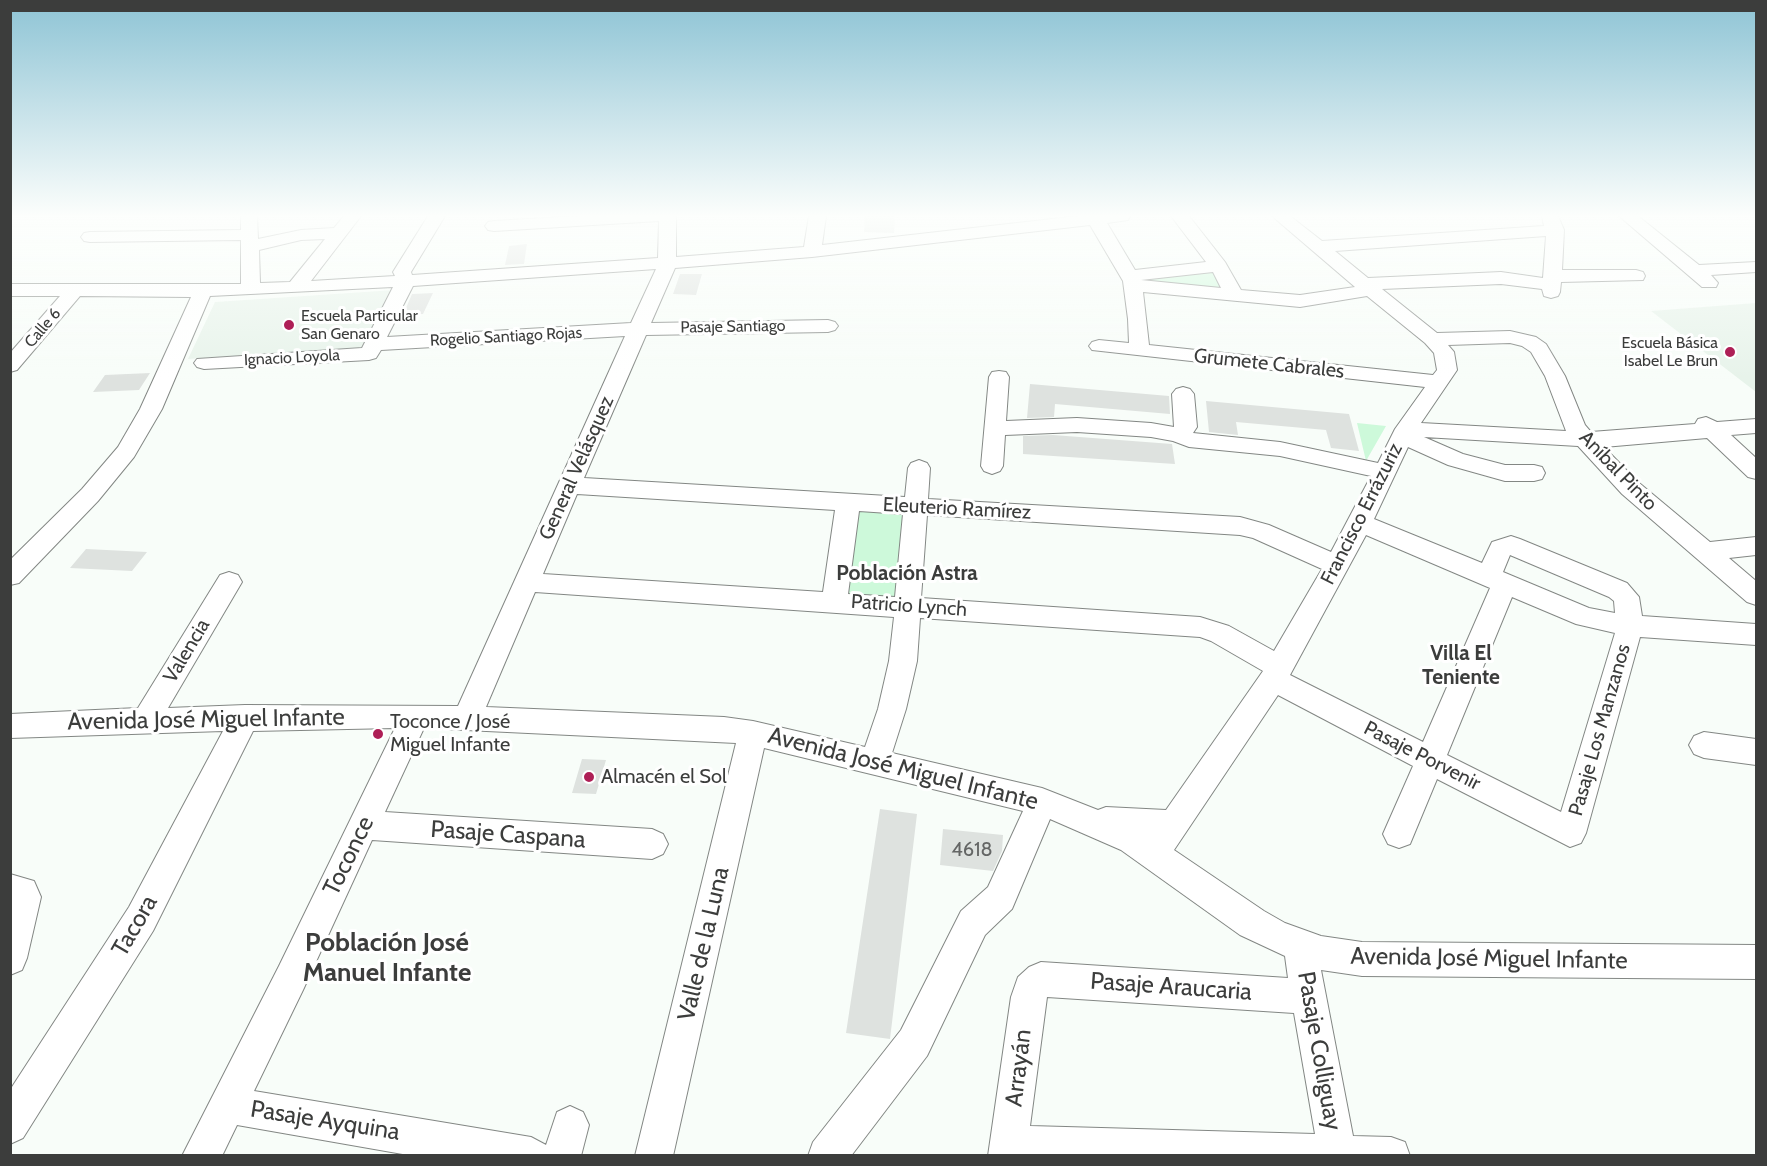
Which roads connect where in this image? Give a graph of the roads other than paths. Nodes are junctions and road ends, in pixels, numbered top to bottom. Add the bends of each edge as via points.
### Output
1 (250, 270) edge
2 (309, 270) edge
3 (403, 270) edge
4 (569, 270) edge
5 (664, 270) edge
6 (1126, 270) edge
7 (1193, 270) edge
8 (1221, 270) edge
9 (1346, 270) edge
10 (1552, 270) edge
11 (1694, 270) edge
12 (1738, 270) edge
13 (1636, 276) dead end
14 (406, 281) junction
15 (1132, 281) junction
16 (1552, 285) junction
17 (1366, 287) junction
18 (295, 288) junction
19 (10, 290) edge
20 (75, 290) junction
21 (251, 290) junction
22 (204, 291) junction
23 (1235, 296) junction
24 (828, 326) dead end
25 (638, 329) junction
26 (1432, 339) junction
27 (374, 344) junction
28 (1099, 346) dead end
29 (1139, 350) junction
30 (204, 363) dead end
31 (10, 366) edge
32 (999, 377) dead end
33 (1440, 382) junction
34 (1183, 394) dead end
35 (1756, 415) edge
36 (1410, 424) junction
37 (1708, 426) junction
38 (1756, 426) edge
39 (995, 428) junction
40 (1580, 433) junction
41 (1179, 435) junction
42 (992, 466) dead end
43 (919, 468) dead end
44 (1756, 471) edge
45 (1385, 472) junction
46 (1534, 473) dead end
47 (569, 485) junction
48 (848, 502) junction
49 (916, 507) junction
50 (1360, 523) junction
51 (1756, 546) edge
52 (1706, 552) junction
53 (1337, 565) junction
54 (10, 576) edge
55 (1496, 581) junction
56 (229, 582) dead end
57 (526, 582) junction
58 (1756, 595) edge
59 (834, 602) junction
60 (909, 606) junction
61 (1630, 626) junction
62 (1756, 635) edge
63 (1277, 673) junction
64 (415, 716) junction
65 (245, 717) junction
66 (467, 717) junction
67 (146, 720) junction
68 (10, 726) edge
69 (753, 733) junction
70 (1704, 745) dead end
71 (1756, 752) edge
72 (875, 761) junction
73 (1430, 761) junction
74 (1042, 802) junction
75 (1088, 819) junction
76 (1174, 823) junction
77 (364, 825) junction
78 (1570, 833) joint
79 (1399, 834) dead end
80 (652, 844) dead end
81 (1153, 854) junction
82 (16, 891) edge
83 (1300, 947) junction
84 (10, 958) edge
85 (1756, 962) edge
86 (1035, 983) joint
87 (1309, 997) junction
88 (23, 1087) edge
89 (227, 1105) junction
90 (10, 1125) edge
91 (1008, 1150) edge
92 (1199, 1153) edge
93 (201, 1155) edge
94 (531, 1155) edge
95 (654, 1155) edge
96 (827, 1155) edge
97 (1338, 1155) edge
98 (1391, 1155) edge

1 - 21 street
2 - 18 street
3 - 14 street
4 - 14 street
5 - 25 street, General Velásquez
6 - 15 street
7 - 15 street
8 - 23 street
9 - 17 street, Francisco Errázuriz
10 - 16 street
11 - 12 street via 1702,277
13 - 16 street
14 - 18 street
14 - 27 street
15 - 23 street
15 - 29 street
16 - 17 street via 1501,278
17 - 23 street via 1300,302
17 - 26 street, Francisco Errázuriz
18 - 21 street
19 - 20 street
20 - 22 street
20 - 31 street, Calle 6
21 - 22 street
22 - 54 street via 151,409 126,452 90,495
24 - 25 street, Pasaje Santiago
25 - 27 street, Rogelio Santiago Rojas
25 - 47 street, General Velásquez
26 - 33 street, Francisco Errázuriz via 1444,352 1448,364
26 - 40 street, Aníbal Pinto via 1510,337 1535,345 1543,351
27 - 30 street, Ignacio Loyola via 369,354
28 - 29 street, Grumete Cabrales
29 - 33 street, Grumete Cabrales
32 - 39 street
33 - 36 street, Francisco Errázuriz
34 - 41 street via 1186,427
35 - 37 street
36 - 40 street
36 - 45 street, Francisco Errázuriz
36 - 46 street via 1414,441 1427,449 1505,473
37 - 38 street
37 - 40 street via 1624,439
37 - 44 street
39 - 41 street via 1077,425
39 - 42 street
40 - 52 street, Aníbal Pinto via 1630,488
41 - 45 street via 1189,440 1325,457
43 - 49 street
45 - 50 street, Francisco Errázuriz
47 - 48 street, Eleuterio Ramírez
47 - 57 street, General Velásquez
48 - 49 street, Eleuterio Ramírez
48 - 59 street
49 - 53 street, Eleuterio Ramírez via 1240,526
49 - 60 street
50 - 53 street, Francisco Errázuriz
50 - 55 street
51 - 52 street
52 - 58 street, Aníbal Pinto
53 - 63 street, Francisco Errázuriz
55 - 61 street via 1585,618
55 - 61 street via 1501,548 1515,547 1621,592 1627,600
55 - 73 street
56 - 67 street, Valencia
57 - 59 street, Patricio Lynch
57 - 66 street, General Velásquez
59 - 60 street, Patricio Lynch
60 - 63 street, Patricio Lynch via 1200,627 1220,633
60 - 72 street via 899,685
61 - 62 street
61 - 78 street, Pasaje Los Manzanos
63 - 73 street, Pasaje Porvenir
63 - 76 street, Francisco Errázuriz
64 - 65 street, Avenida José Miguel Infante
64 - 66 street, Avenida José Miguel Infante
64 - 77 street, Toconce
65 - 67 street, Avenida José Miguel Infante
65 - 88 street, Tacora via 145,912
66 - 69 street, Avenida José Miguel Infante
67 - 68 street, Avenida José Miguel Infante
69 - 72 street, Avenida José Miguel Infante
69 - 95 street, Valle de la Luna
70 - 71 street
72 - 74 street, Avenida José Miguel Infante
73 - 78 street, Pasaje Porvenir
73 - 79 street
74 - 75 street, Avenida José Miguel Infante
74 - 96 street via 1000,898 973,923 914,1043
75 - 76 street via 1141,825
75 - 81 street, Avenida José Miguel Infante
76 - 81 street, Francisco Errázuriz
77 - 80 street, Pasaje Caspana
77 - 89 street, Toconce
81 - 83 street, Avenida José Miguel Infante via 1252,923
82 - 84 street via 25,903
83 - 85 street, Avenida José Miguel Infante via 1362,959
83 - 87 street, Pasaje Colliguay
86 - 87 street, Pasaje Araucaria via 1048,978
86 - 91 street, Arrayán via 1028,997
87 - 97 street, Pasaje Colliguay
88 - 90 street, Tacora
89 - 93 street, Toconce
89 - 94 street, Pasaje Ayquina
91 - 92 street
92 - 97 street
97 - 98 street

